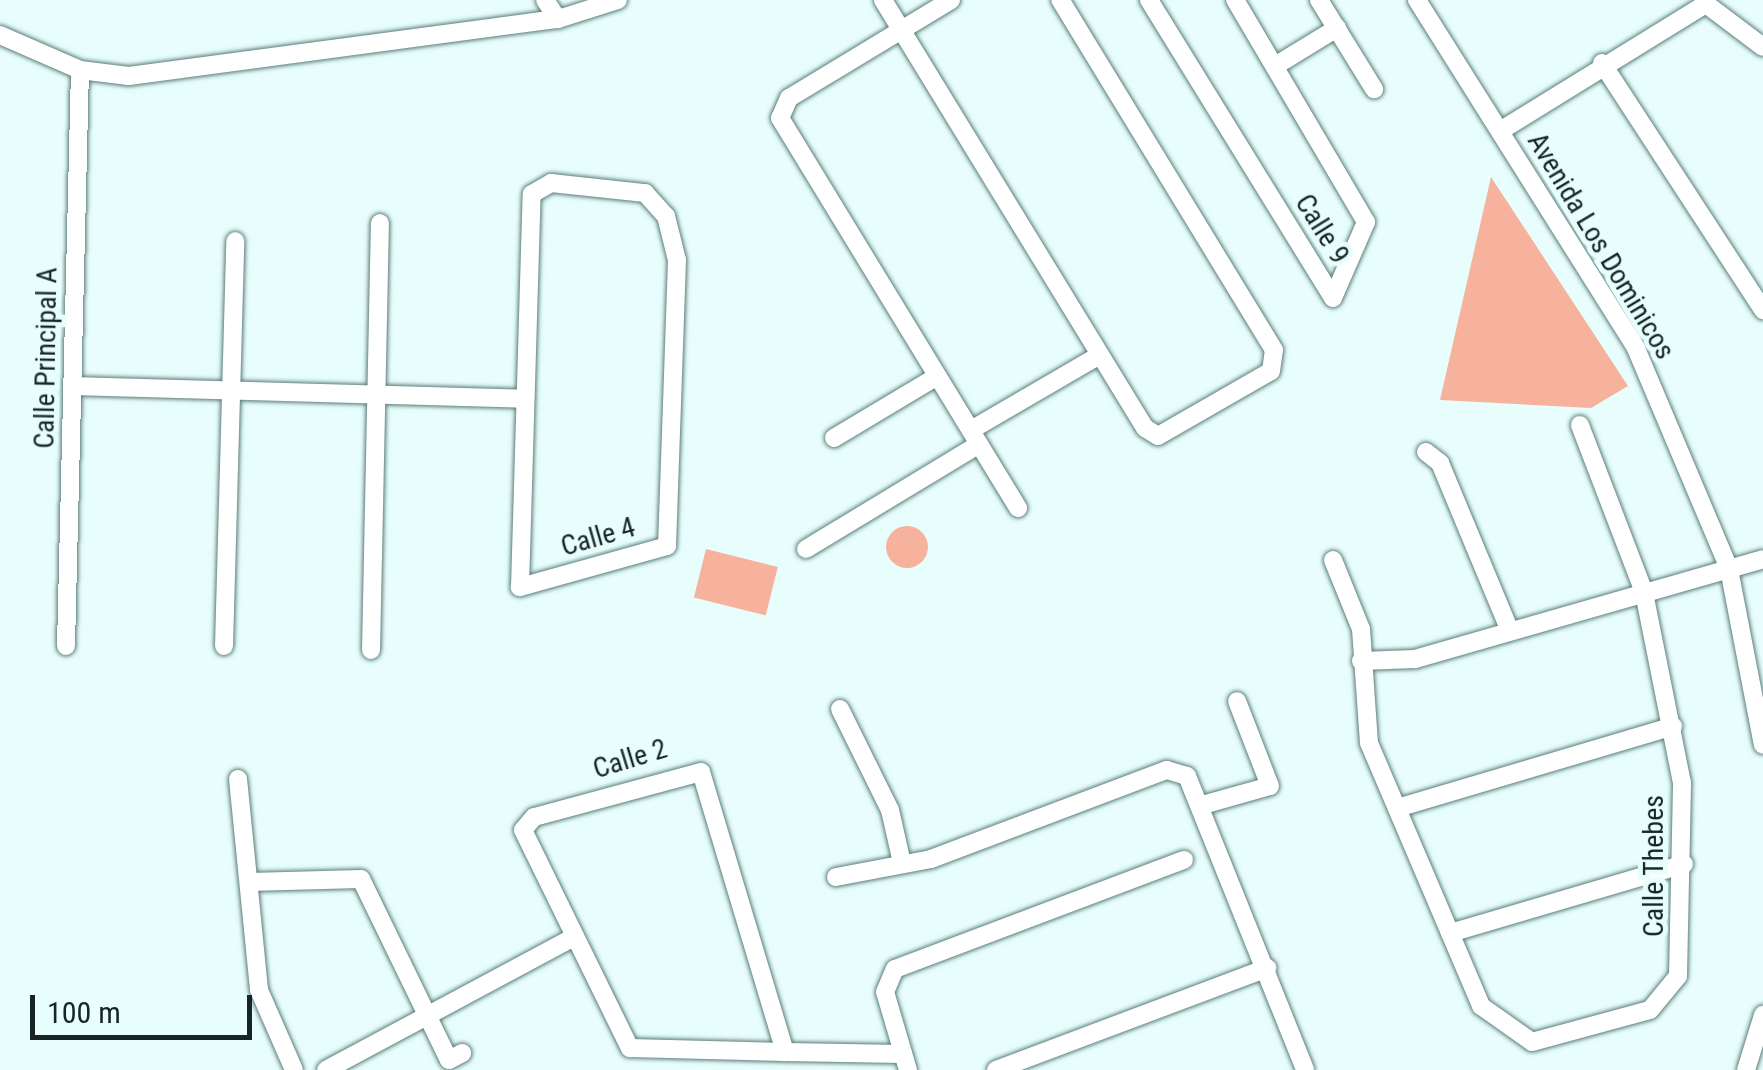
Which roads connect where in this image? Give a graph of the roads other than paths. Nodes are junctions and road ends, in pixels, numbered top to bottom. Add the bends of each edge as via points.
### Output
1 (545, 0) edge
2 (618, 0) edge
3 (883, 0) edge
4 (951, 0) edge
5 (1060, 0) edge
6 (1148, 0) edge
7 (1235, 0) edge
8 (1319, 0) edge
9 (1416, 0) edge
10 (558, 19) junction
11 (1337, 28) junction
12 (902, 30) junction
13 (0, 35) edge
14 (1763, 47) edge
15 (1602, 63) junction
16 (1275, 66) junction
17 (80, 70) junction
18 (1374, 89) dead end
19 (1500, 131) junction
20 (380, 223) dead end
21 (234, 241) dead end
22 (1763, 310) edge
23 (1100, 355) junction
24 (936, 378) junction
25 (72, 386) junction
26 (231, 390) junction
27 (377, 393) junction
28 (525, 398) junction
29 (1580, 425) dead end
30 (834, 438) dead end
31 (974, 438) junction
32 (1426, 452) dead end
33 (1018, 508) dead end
34 (806, 549) dead end
35 (1763, 559) edge
36 (1333, 560) dead end
37 (1729, 569) junction
38 (1644, 592) junction
39 (1510, 631) junction
40 (66, 646) dead end
41 (224, 646) dead end
42 (371, 650) dead end
43 (1361, 661) junction
44 (1237, 701) dead end
45 (840, 709) dead end
46 (1673, 726) junction
47 (1763, 745) edge
48 (238, 779) dead end
49 (1206, 804) junction
50 (1397, 808) junction
51 (1184, 860) dead end
52 (902, 863) junction
53 (1684, 864) junction
54 (836, 878) dead end
55 (250, 882) junction
56 (1450, 933) junction
57 (569, 936) junction
58 (1267, 968) junction
59 (427, 1008) junction
60 (1763, 1015) edge
61 (785, 1052) junction
62 (462, 1054) dead end
63 (904, 1055) edge
64 (1029, 1065) edge
65 (294, 1070) edge
66 (326, 1070) edge
67 (996, 1070) edge
68 (1305, 1070) edge
69 (1746, 1070) edge

1 - 10 street
2 - 10 street
3 - 12 street
4 - 12 street
5 - 23 street via 1274,350 1271,371 1158,436 1144,428
6 - 16 street, Calle 9 via 1332,298 1366,222
7 - 16 street, Calle 9
8 - 11 street
9 - 19 street
10 - 17 street via 128,76
11 - 16 street
11 - 18 street
12 - 23 street
12 - 24 street via 789,98 780,118
13 - 17 street
14 - 15 street, Avenida Los Dominicos via 1706,4
15 - 19 street, Avenida Los Dominicos
15 - 22 street
17 - 25 street, Calle Principal A
19 - 37 street, Avenida Los Dominicos via 1635,346
20 - 27 street
21 - 26 street
23 - 31 street
24 - 30 street
24 - 31 street
25 - 26 street
25 - 40 street, Calle Principal A
26 - 27 street
26 - 41 street
27 - 28 street
27 - 42 street
28 - 28 street, Calle 4 via 520,588 667,546 678,260 666,216 645,193 551,183 532,194
29 - 38 street, Calle Thebes
31 - 33 street
31 - 34 street
32 - 39 street via 1440,462
35 - 37 street
36 - 43 street, Calle Thebes via 1356,609
37 - 38 street
37 - 47 street, Avenida Los Dominicos
38 - 39 street
38 - 46 street, Calle Thebes
39 - 43 street via 1414,659
43 - 50 street, Calle Thebes via 1362,715
44 - 49 street via 1270,786
45 - 52 street via 890,810
46 - 50 street
46 - 53 street, Calle Thebes
48 - 55 street
49 - 52 street via 1188,776 1168,770
49 - 58 street
50 - 56 street, Calle Thebes
51 - 63 street via 895,969 885,992
52 - 54 street
53 - 56 street
53 - 56 street, Calle Thebes via 1678,976 1667,997 1631,1019 1553,1042 1513,1035 1482,1006
55 - 59 street via 362,879
55 - 65 street via 258,990
57 - 59 street
57 - 61 street via 630,1048
57 - 61 street, Calle 2 via 523,830 534,817 701,772
58 - 64 street
58 - 68 street
59 - 62 street via 450,1060
59 - 66 street
60 - 69 street
61 - 63 street
64 - 67 street

